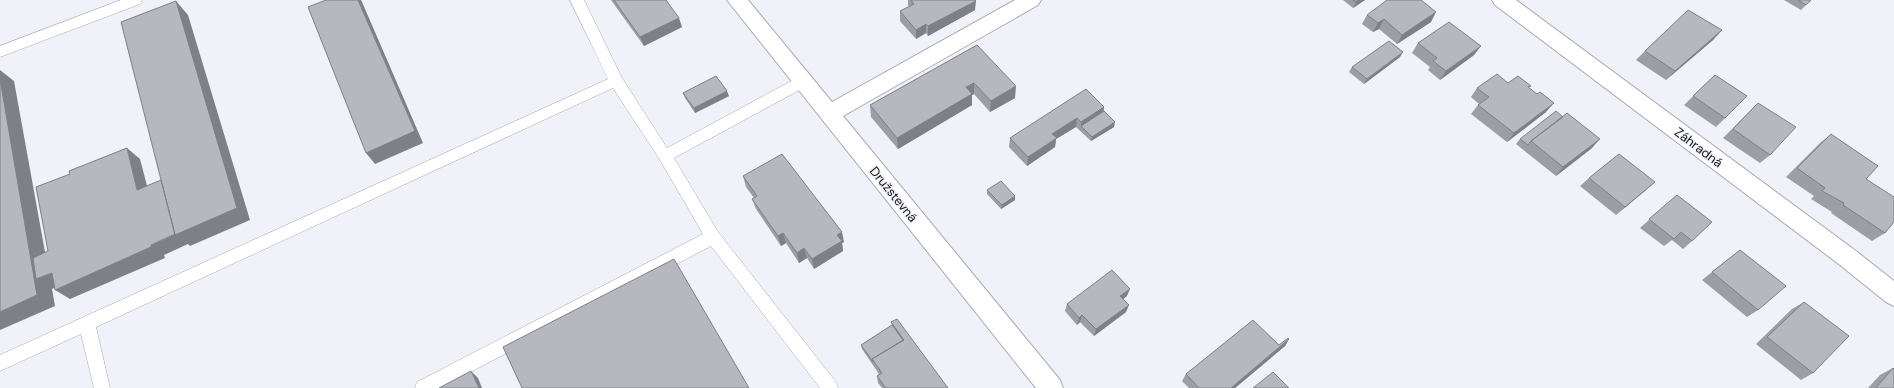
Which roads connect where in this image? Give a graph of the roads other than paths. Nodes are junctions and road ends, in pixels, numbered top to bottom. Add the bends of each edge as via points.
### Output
1 (135, 0) edge
2 (577, 0) edge
3 (737, 0) edge
4 (1031, 0) edge
5 (1502, 0) edge
6 (0, 52) edge
7 (616, 81) junction
8 (802, 82) junction
9 (829, 114) junction
10 (665, 156) junction
11 (713, 237) junction
12 (1894, 295) edge
13 (87, 324) junction
14 (0, 363) edge
15 (102, 388) edge
16 (423, 388) edge
17 (830, 388) edge
18 (1051, 388) edge

1 - 6 lane
2 - 7 lane
3 - 8 street, Družstevná
4 - 9 street
5 - 12 street, Záhradná
7 - 10 lane
7 - 13 lane
8 - 9 street, Družstevná
8 - 10 lane
9 - 18 street, Družstevná
10 - 11 lane
11 - 16 lane
11 - 17 lane
13 - 14 lane
13 - 15 lane

